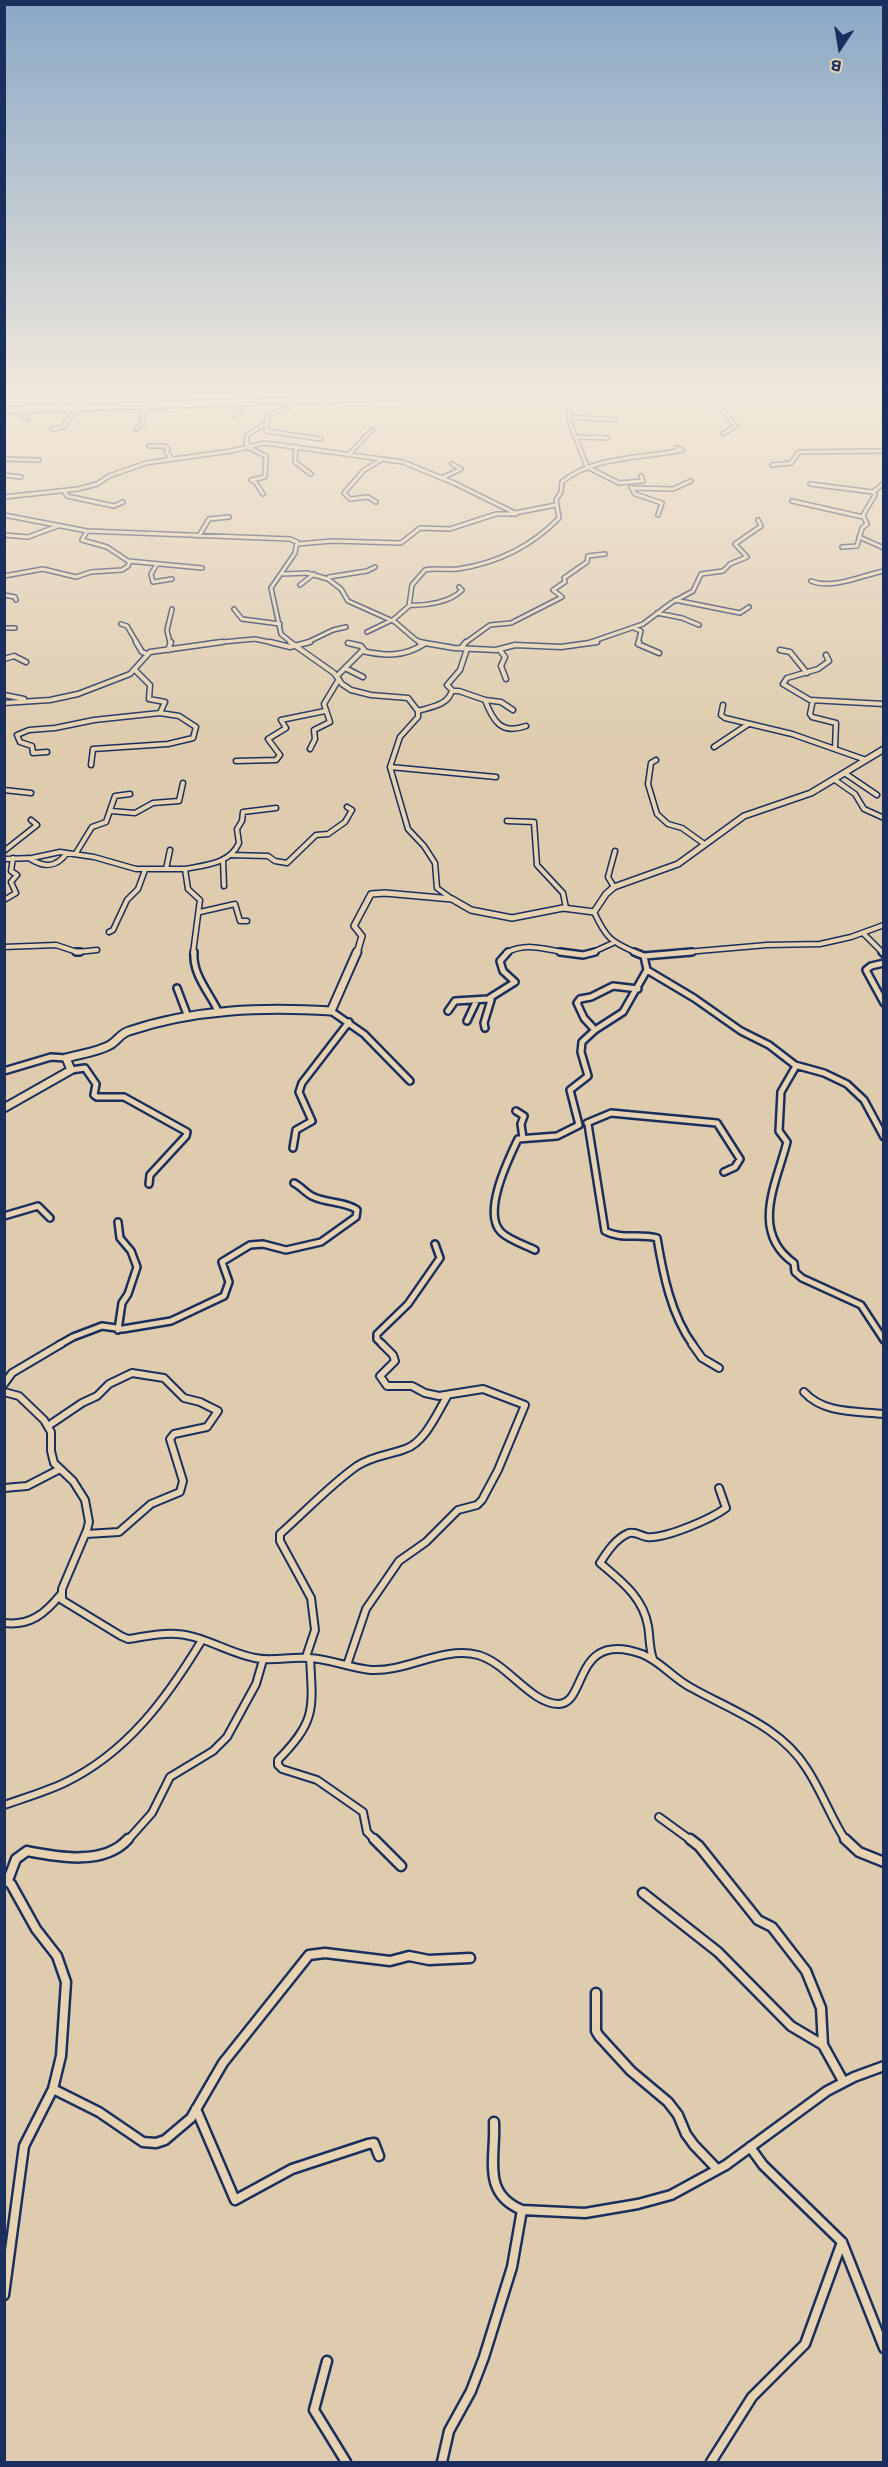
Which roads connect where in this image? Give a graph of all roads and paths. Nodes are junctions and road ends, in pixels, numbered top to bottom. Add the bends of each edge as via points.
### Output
1 (515, 512) edge
2 (528, 512) edge
3 (559, 512) edge
4 (659, 512) edge
5 (841, 512) edge
6 (866, 512) edge
7 (525, 513) junction
8 (4, 515) edge
9 (658, 515) dead end
10 (229, 517) dead end
11 (863, 517) junction
12 (758, 520) dead end
13 (58, 526) junction
14 (87, 531) junction
15 (4, 536) edge
16 (199, 536) junction
17 (859, 537) junction
18 (298, 544) junction
19 (842, 547) dead end
20 (884, 548) edge
21 (605, 554) dead end
22 (130, 561) junction
23 (157, 564) junction
24 (375, 567) dead end
25 (202, 568) dead end
26 (884, 571) edge
27 (283, 574) junction
28 (314, 574) junction
29 (4, 576) edge
30 (329, 577) junction
31 (172, 579) dead end
32 (811, 581) dead end
33 (300, 585) dead end
34 (459, 587) dead end
35 (4, 595) edge
36 (15, 600) dead end
37 (675, 600) junction
38 (410, 605) junction
39 (749, 607) dead end
40 (172, 609) dead end
41 (234, 609) dead end
42 (657, 614) junction
43 (393, 620) junction
44 (121, 624) dead end
45 (280, 624) junction
46 (699, 625) dead end
47 (346, 627) dead end
48 (4, 628) edge
49 (15, 628) dead end
50 (634, 628) junction
51 (367, 632) dead end
52 (348, 643) dead end
53 (424, 644) junction
54 (295, 648) junction
55 (461, 648) junction
56 (467, 649) junction
57 (499, 649) junction
58 (168, 650) junction
59 (780, 650) dead end
60 (365, 651) junction
61 (659, 653) dead end
62 (147, 654) junction
63 (826, 655) dead end
64 (4, 659) edge
65 (26, 662) dead end
66 (345, 668) junction
67 (135, 670) junction
68 (807, 673) junction
69 (363, 677) dead end
70 (338, 678) junction
71 (506, 679) dead end
72 (452, 691) junction
73 (4, 695) edge
74 (485, 700) junction
75 (813, 700) junction
76 (31, 701) junction
77 (4, 703) edge
78 (884, 704) edge
79 (723, 705) dead end
80 (513, 710) dead end
81 (324, 711) junction
82 (418, 711) junction
83 (160, 713) junction
84 (747, 725) junction
85 (526, 726) dead end
86 (714, 747) dead end
87 (835, 748) junction
88 (310, 749) dead end
89 (884, 749) edge
90 (47, 752) dead end
91 (656, 760) dead end
92 (866, 760) junction
93 (236, 761) dead end
94 (91, 765) dead end
95 (390, 767) junction
96 (848, 775) junction
97 (496, 777) dead end
98 (835, 780) junction
99 (183, 783) dead end
100 (4, 790) edge
101 (31, 793) dead end
102 (130, 794) dead end
103 (877, 795) dead end
104 (347, 807) dead end
105 (276, 808) dead end
106 (111, 811) junction
107 (884, 818) edge
108 (31, 820) dead end
109 (507, 821) dead end
110 (703, 843) junction
111 (170, 850) dead end
112 (4, 851) edge
113 (615, 851) dead end
114 (67, 853) junction
115 (76, 854) junction
116 (231, 855) junction
117 (13, 858) junction
118 (29, 858) junction
119 (4, 859) edge
120 (223, 860) junction
121 (165, 869) junction
122 (185, 869) junction
123 (145, 870) junction
124 (224, 886) dead end
125 (614, 887) junction
126 (452, 899) junction
127 (4, 900) edge
128 (566, 908) junction
129 (200, 912) junction
130 (594, 912) junction
131 (247, 921) dead end
132 (884, 926) edge
133 (109, 932) dead end
134 (862, 933) junction
135 (613, 943) junction
136 (4, 947) edge
137 (97, 950) dead end
138 (884, 954) edge
139 (644, 956) junction
140 (884, 963) edge
141 (647, 970) junction
142 (177, 988) dead end
143 (638, 989) junction
144 (490, 1000) junction
145 (476, 1002) junction
146 (884, 1003) edge
147 (218, 1011) junction
148 (331, 1011) junction
149 (448, 1011) dead end
150 (188, 1017) junction
151 (467, 1021) dead end
152 (349, 1022) junction
153 (485, 1028) dead end
154 (595, 1030) junction
155 (66, 1058) junction
156 (796, 1066) junction
157 (71, 1070) junction
158 (4, 1071) edge
159 (410, 1081) dead end
160 (4, 1107) edge
161 (516, 1111) dead end
162 (579, 1123) junction
163 (588, 1124) junction
164 (884, 1137) edge
165 (523, 1138) junction
166 (293, 1148) dead end
167 (724, 1172) dead end
168 (294, 1183) dead end
169 (149, 1184) dead end
170 (4, 1216) edge
171 (50, 1218) dead end
172 (118, 1222) dead end
173 (435, 1244) dead end
174 (535, 1250) dead end
175 (118, 1330) junction
176 (884, 1340) edge
177 (718, 1368) dead end
178 (4, 1384) edge
179 (4, 1392) edge
180 (804, 1392) dead end
181 (448, 1395) junction
182 (884, 1414) edge
183 (48, 1426) junction
184 (60, 1469) junction
185 (4, 1488) edge
186 (719, 1488) dead end
187 (86, 1534) junction
188 (61, 1594) junction
189 (4, 1623) edge
190 (202, 1640) junction
191 (625, 1650) joint
192 (308, 1658) junction
193 (263, 1660) junction
194 (654, 1661) junction
195 (347, 1665) junction
196 (4, 1805) edge
197 (659, 1817) dead end
198 (884, 1862) edge
199 (401, 1866) dead end
200 (6, 1879) edge
201 (643, 1893) dead end
202 (470, 1958) dead end
203 (596, 1993) dead end
204 (823, 2045) junction
205 (884, 2066) edge
206 (843, 2081) junction
207 (53, 2089) junction
208 (196, 2109) junction
209 (494, 2122) dead end
210 (750, 2147) junction
211 (379, 2156) dead end
212 (717, 2169) junction
213 (522, 2210) junction
214 (842, 2242) junction
215 (4, 2295) edge
216 (884, 2348) edge
217 (327, 2361) dead end
218 (346, 2463) edge
219 (442, 2463) edge
220 (711, 2463) edge

1 - 7 street
2 - 7 street
3 - 38 street via 558,519 512,553 463,568 425,570 412,585
4 - 9 street
5 - 11 street
6 - 11 street
7 - 18 street via 496,514 450,529 420,528 401,543
8 - 13 street
10 - 16 street via 209,519
11 - 17 street via 867,524
12 - 37 street via 761,526 735,544 748,557 722,571 700,574 693,591
13 - 14 street
13 - 15 street via 28,537
14 - 16 street
14 - 22 street via 83,540 108,547
16 - 18 street via 290,539
17 - 19 street via 856,547
17 - 20 street
18 - 27 street
21 - 55 street via 588,556 587,562 564,578 553,591 562,597 511,623 490,625
22 - 23 street
22 - 29 street via 122,570 76,577 45,569
23 - 25 street
23 - 31 street via 151,574 153,582
24 - 30 street
26 - 32 street via 837,582
27 - 28 street
27 - 45 street via 271,588
28 - 30 street
28 - 33 street
30 - 43 street via 348,601
34 - 38 street via 460,593 422,606
35 - 36 street
37 - 39 street via 740,613
37 - 42 street
38 - 43 street
40 - 58 street via 166,630 171,640
41 - 45 street via 242,619
42 - 46 street
42 - 50 street
43 - 51 street
43 - 53 street via 415,641
44 - 62 street via 127,626
45 - 54 street via 282,636
47 - 54 street via 334,628
48 - 49 street
50 - 57 street via 579,645 520,644
50 - 61 street via 641,631 639,645
52 - 60 street
53 - 55 street
53 - 60 street via 410,653 381,655
54 - 58 street via 256,639
54 - 70 street
55 - 56 street
56 - 57 street
56 - 72 street via 460,670 447,685
57 - 71 street via 505,659 501,666
58 - 62 street
59 - 68 street via 790,652
60 - 66 street
62 - 67 street
63 - 68 street via 828,663
64 - 65 street via 14,656
66 - 69 street
66 - 70 street
67 - 76 street via 73,696
67 - 83 street via 150,685 149,699 165,702
68 - 75 street via 783,682
70 - 81 street
70 - 82 street via 362,694 408,698
72 - 74 street
72 - 82 street via 441,704
73 - 76 street
74 - 80 street via 501,702
74 - 85 street via 493,720 501,726 515,730
75 - 78 street
75 - 87 street via 812,717 836,722
76 - 77 street
79 - 84 street via 723,716
81 - 88 street via 330,722 314,730
81 - 93 street via 281,720 286,728 268,739 280,755 276,760
82 - 95 street via 416,720 402,732
83 - 90 street via 29,729 17,735 20,742 32,747 32,752
83 - 94 street via 179,716 196,727 193,738 168,744 93,749
84 - 86 street
84 - 87 street
87 - 92 street
89 - 92 street
91 - 110 street via 647,778 657,813 668,824 682,828
92 - 96 street
95 - 97 street
95 - 126 street via 408,829 430,852 437,888
96 - 98 street
96 - 103 street
98 - 107 street via 855,794 864,809
98 - 110 street via 809,794 748,814
99 - 106 street via 177,801 153,803 137,812
100 - 101 street
102 - 106 street via 115,796
104 - 116 street via 352,811 345,822 329,833 316,835 287,862 261,855
105 - 116 street via 243,812 237,828 239,843
106 - 115 street via 106,822 91,828
108 - 112 street via 37,825
109 - 128 street via 534,822 537,865 562,893
110 - 125 street via 678,864
111 - 121 street
113 - 125 street via 608,877
114 - 115 street
114 - 118 street
114 - 118 street via 60,862 48,867
115 - 123 street
116 - 120 street
117 - 118 street
117 - 119 street
117 - 127 street via 11,871 16,875 11,882 16,893
120 - 122 street
120 - 124 street
121 - 122 street
121 - 123 street
122 - 129 street via 188,889 200,900
123 - 133 street via 138,889
125 - 130 street
126 - 128 street via 471,910 512,918
126 - 148 street via 385,893 367,897 354,926 362,936 359,954
128 - 130 street
129 - 131 street via 235,904 240,921
129 - 147 street via 193,956 203,988 212,996
130 - 135 street
132 - 134 street
134 - 138 street
134 - 139 street via 820,944
135 - 139 street
135 - 144 street via 582,955 537,946 520,947 500,962 515,982
136 - 137 street via 56,945 74,951
139 - 141 street
140 - 146 street via 866,968
141 - 143 street
141 - 156 street via 769,1045
142 - 150 street
143 - 154 street via 623,1012
143 - 154 street via 613,986 580,999 580,1011
144 - 145 street
144 - 153 street
145 - 149 street via 454,1001
145 - 151 street
147 - 148 street
147 - 150 street
148 - 152 street
150 - 155 street via 125,1032 110,1046
152 - 159 street via 364,1032
152 - 166 street via 302,1083 299,1092 312,1121 296,1130
154 - 162 street via 581,1045 588,1076 570,1089
155 - 157 street
155 - 158 street via 51,1057
156 - 164 street via 847,1084 864,1100
156 - 176 street via 781,1092 779,1131 787,1145 770,1207 769,1230 781,1254 794,1263 801,1278 861,1304 875,1332
157 - 160 street
157 - 169 street via 85,1068 96,1084 97,1098 124,1097 188,1132 150,1174
161 - 165 street via 524,1116
162 - 163 street
162 - 165 street via 557,1136
163 - 167 street via 611,1113 717,1123 740,1159 735,1167
163 - 177 street via 605,1231 657,1238 667,1288 686,1336 702,1358
165 - 174 street via 513,1146 493,1213 501,1232
168 - 175 street via 310,1196 337,1206 352,1206 357,1210 356,1217 321,1242 286,1250 263,1244 247,1246 222,1262 229,1282 224,1296 171,1321
170 - 171 street via 38,1206
172 - 175 street via 120,1238 137,1266 122,1303
173 - 181 street via 440,1258 408,1304 376,1337 395,1358 395,1364 380,1376 387,1386 412,1386 430,1395
175 - 178 street via 99,1327 66,1340 12,1373
179 - 183 street via 27,1402
180 - 182 street via 814,1402 826,1406
181 - 192 street via 414,1444 358,1465 280,1534 280,1541 311,1598 315,1630
181 - 195 street via 483,1389 525,1405 482,1500 458,1510 431,1538 399,1561 366,1609
183 - 184 street via 52,1457
183 - 187 street via 132,1372 164,1378 184,1398 218,1411 207,1427 174,1434 170,1439 183,1481 180,1492 151,1504 118,1532
184 - 185 street via 29,1486
184 - 187 street via 74,1480 85,1500 89,1522
186 - 194 street via 726,1508 712,1518 653,1536 626,1534 609,1548 600,1563 620,1577 639,1602 647,1618 648,1644
187 - 188 street
188 - 189 street via 40,1618 21,1624
188 - 190 street via 66,1603 125,1638 172,1633
190 - 193 street
190 - 196 street via 166,1697 125,1743 66,1782
191 - 194 street
191 - 195 street via 602,1652 588,1663 571,1699 558,1704 545,1701 517,1677 472,1654 450,1653 387,1670
192 - 193 street
192 - 195 street
192 - 199 street via 314,1693 310,1722 278,1760 278,1766 317,1780 363,1812 367,1832
193 - 200 street via 256,1684 227,1737 213,1751 170,1777 152,1813 125,1843 111,1853 64,1858 22,1852 14,1859
194 - 198 street via 684,1684 757,1721 786,1743 802,1760 847,1843
197 - 204 street via 699,1846 758,1920 772,1927 806,1971 821,2008
200 - 207 street via 57,1956 65,1976 61,2056
201 - 204 street via 718,1953 791,2026
202 - 208 street via 429,1960 409,1956 390,1961 325,1953 309,1955 223,2063
203 - 212 street via 599,2036 631,2071 668,2102 694,2145
204 - 206 street
205 - 206 street
206 - 210 street
207 - 208 street via 99,2112 143,2142 156,2143 174,2135
207 - 215 street via 24,2146
208 - 211 street via 235,2200 292,2169 368,2144 374,2143
209 - 213 street via 495,2185 503,2202
210 - 212 street
210 - 214 street via 763,2165
212 - 213 street via 669,2196 620,2207 578,2214
213 - 219 street via 512,2267 484,2357 449,2431
214 - 216 street
214 - 220 street via 805,2344 752,2397
217 - 218 street via 314,2410

